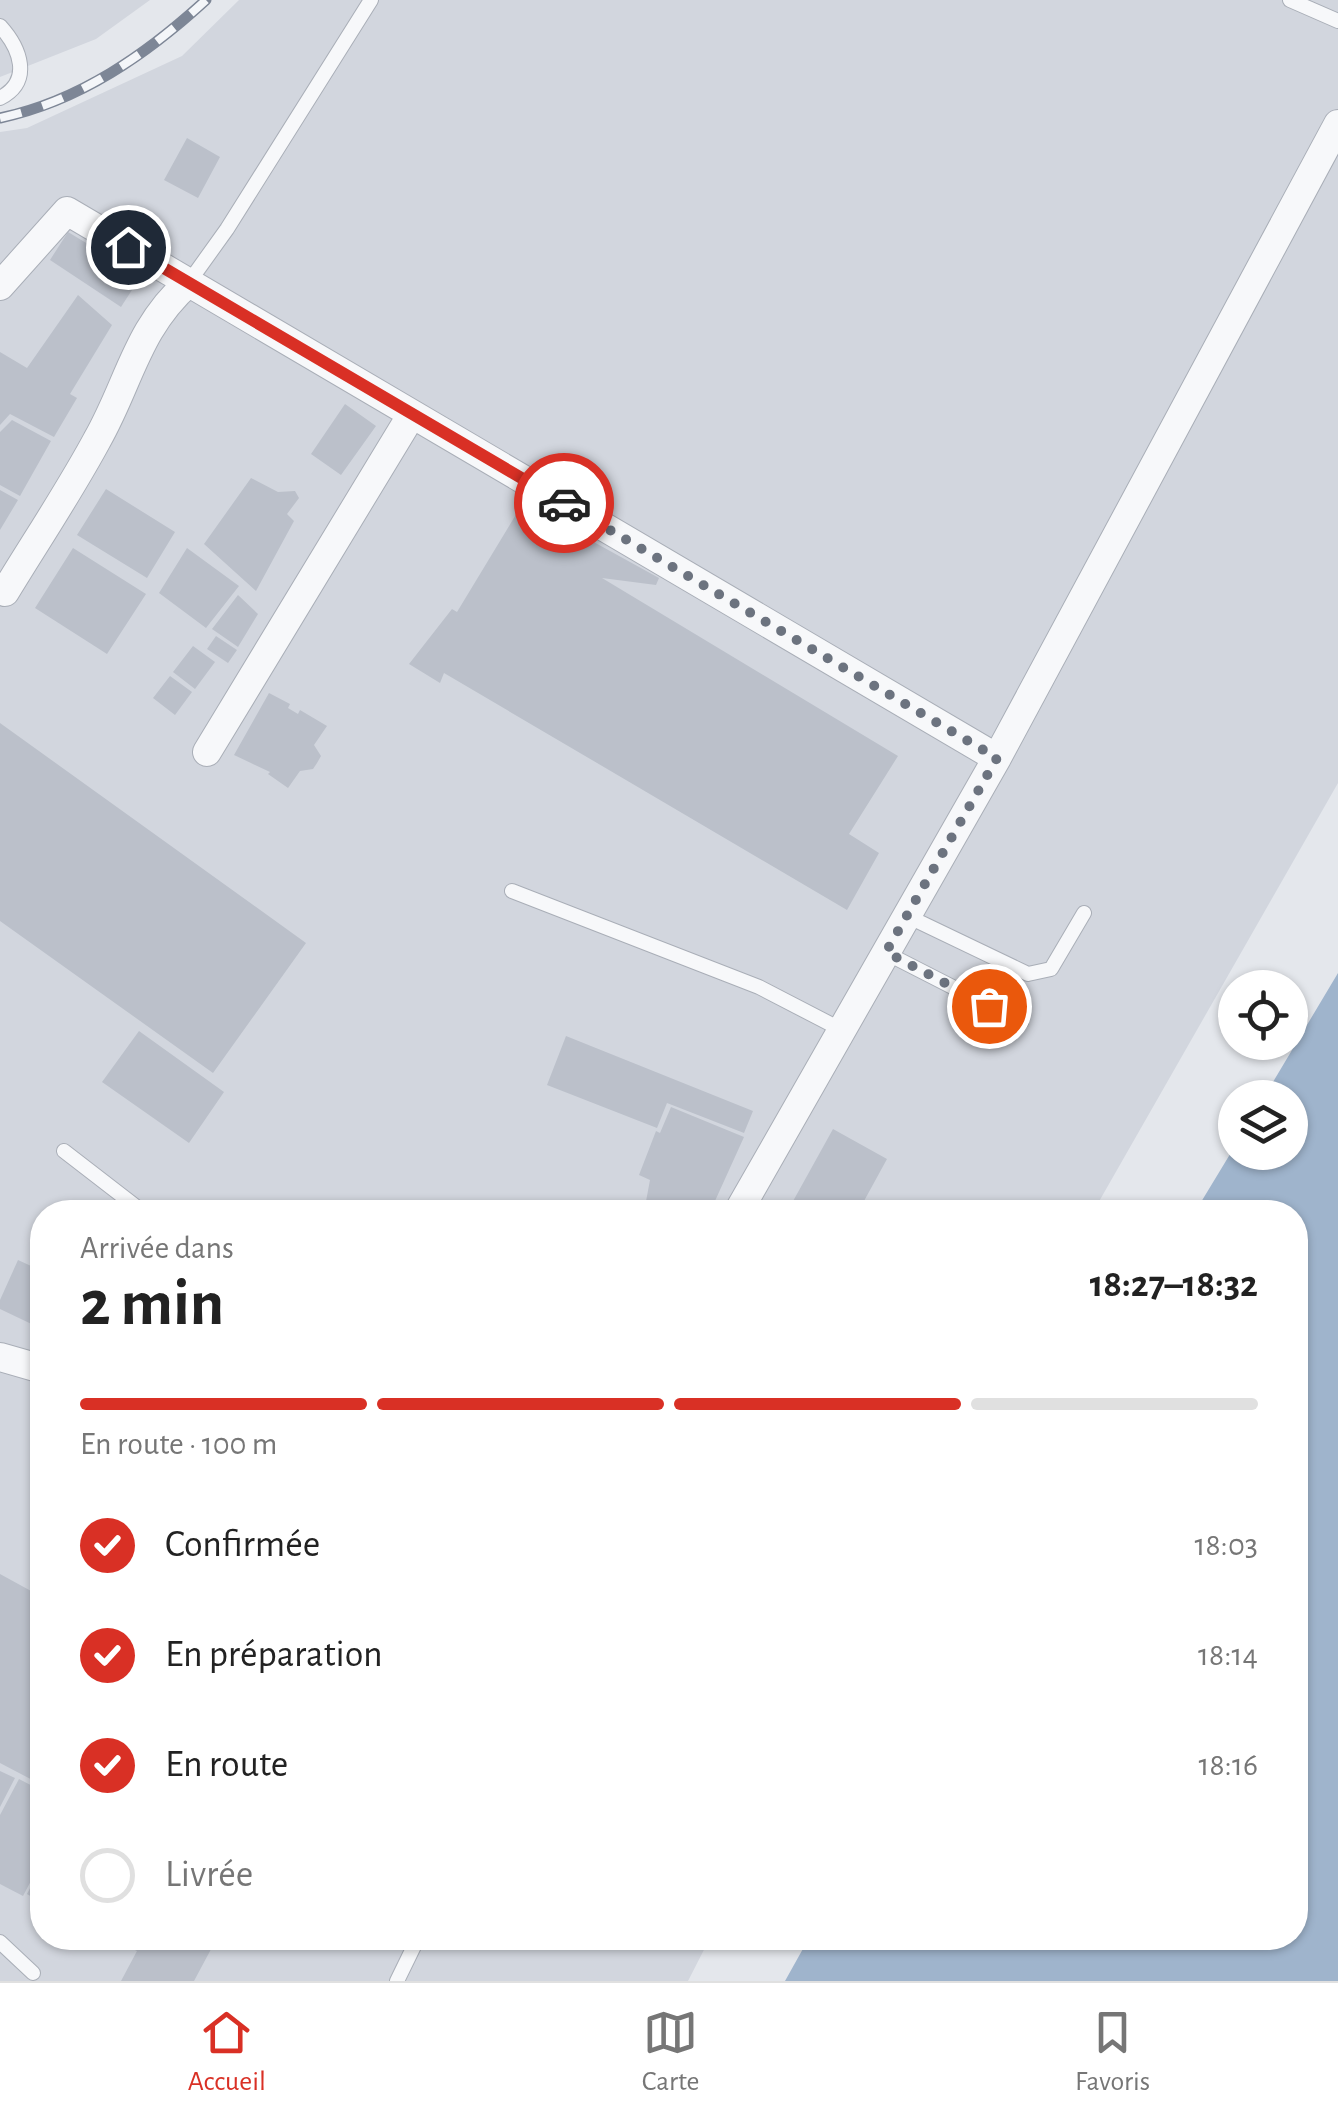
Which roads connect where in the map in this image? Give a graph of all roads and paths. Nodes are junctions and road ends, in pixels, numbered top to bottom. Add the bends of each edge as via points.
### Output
1 (372, 0) edge
2 (1290, 0) edge
3 (1338, 21) edge
4 (0, 26) edge
5 (0, 98) edge
6 (1338, 124) edge
7 (189, 282) junction
8 (0, 286) edge
9 (412, 414) junction
10 (6, 592) dead end
11 (208, 752) dead end
12 (997, 758) junction
13 (512, 892) dead end
14 (1084, 913) dead end
15 (907, 916) junction
16 (886, 952) junction
17 (1022, 1022) dead end
18 (842, 1030) junction
19 (64, 1151) dead end
20 (127, 1200) edge
21 (745, 1200) edge
22 (0, 1357) edge
23 (30, 1366) edge
24 (0, 1942) edge
25 (412, 1950) edge
26 (34, 1973) dead end
27 (397, 1981) edge

1 - 7 lane
2 - 3 lane
4 - 5 lane via 14,41 22,67 20,82
6 - 12 street
7 - 8 street via 68,211
7 - 9 street
7 - 10 street via 151,323 98,440
9 - 11 street
9 - 12 street
12 - 15 street
13 - 18 lane via 759,987
14 - 15 lane via 1051,969 1028,974
15 - 16 street
16 - 17 lane
16 - 18 street
18 - 21 street
19 - 20 lane
22 - 23 street
24 - 26 lane
25 - 27 lane

